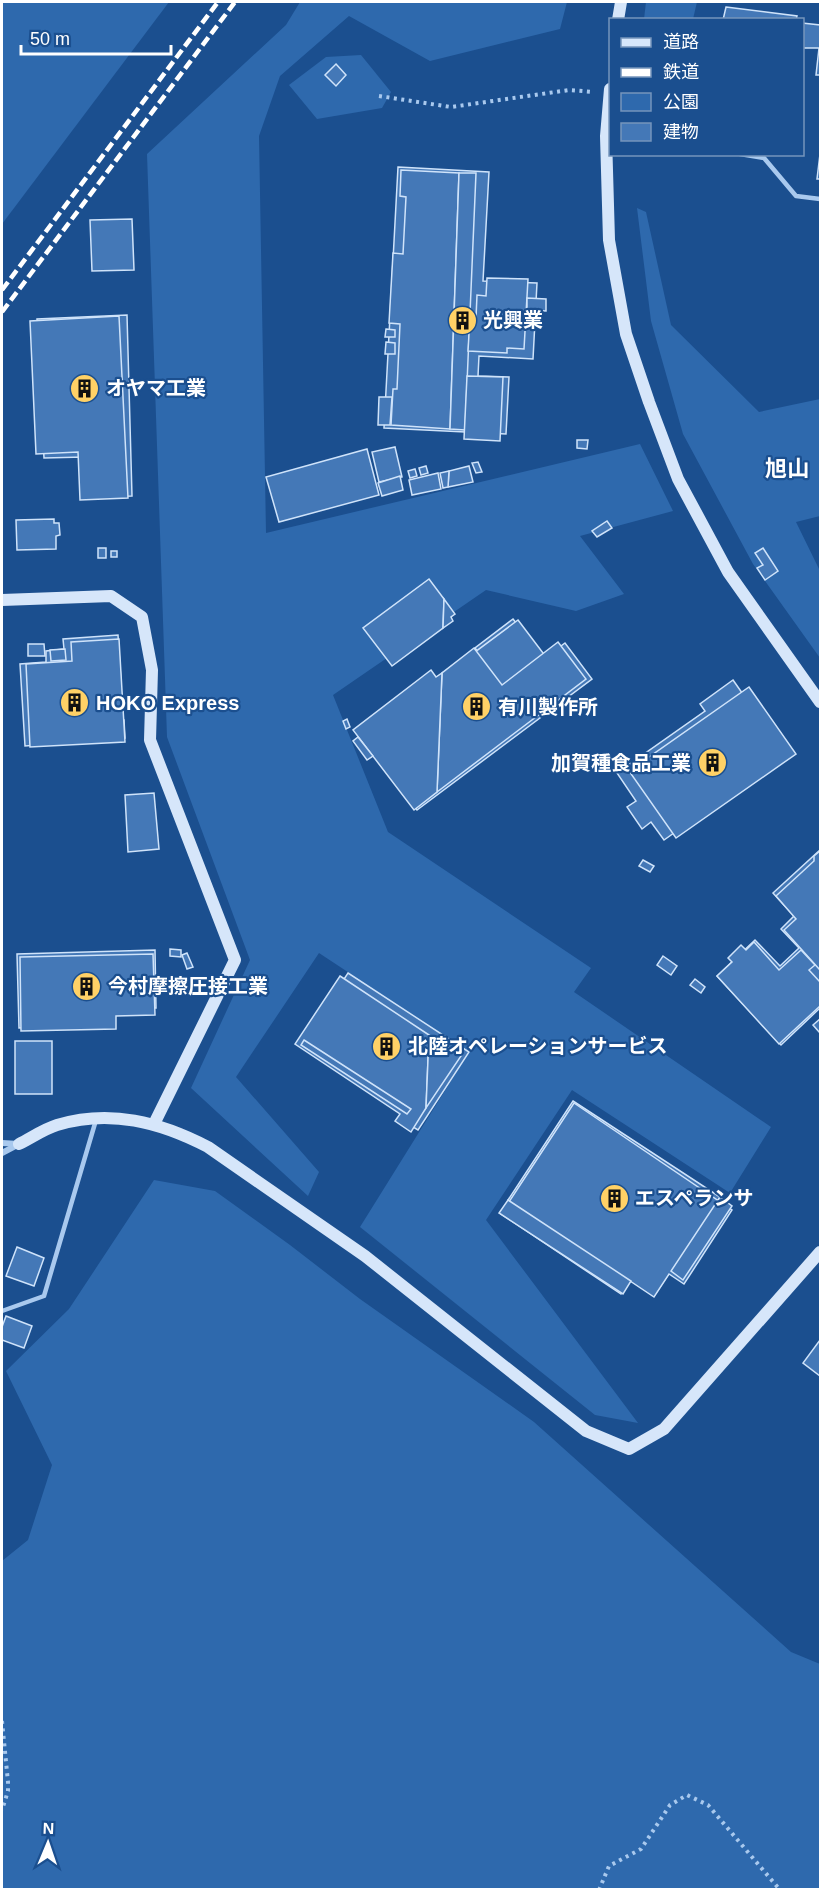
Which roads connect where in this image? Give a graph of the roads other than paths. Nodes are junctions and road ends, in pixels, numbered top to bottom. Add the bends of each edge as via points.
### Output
1 (621, 2) edge
2 (618, 18) edge
3 (609, 114) edge
4 (608, 136) edge
5 (752, 156) edge
6 (820, 199) edge
7 (2, 600) edge
8 (820, 702) edge
9 (96, 1118) junction
10 (154, 1124) junction
11 (2, 1143) edge
12 (19, 1144) junction
13 (2, 1153) edge
14 (820, 1252) edge
15 (2, 1311) edge

1 - 2 street
3 - 4 street
4 - 8 street via 609,240 626,334 678,479 728,572
5 - 6 lane via 764,158 796,196
7 - 10 street via 111,596 142,617 152,670 150,740 235,960
9 - 10 street
9 - 12 street via 56,1125
9 - 15 lane via 44,1296
10 - 14 street via 208,1147 365,1256 586,1431 629,1449 664,1429
11 - 12 street
12 - 13 street

